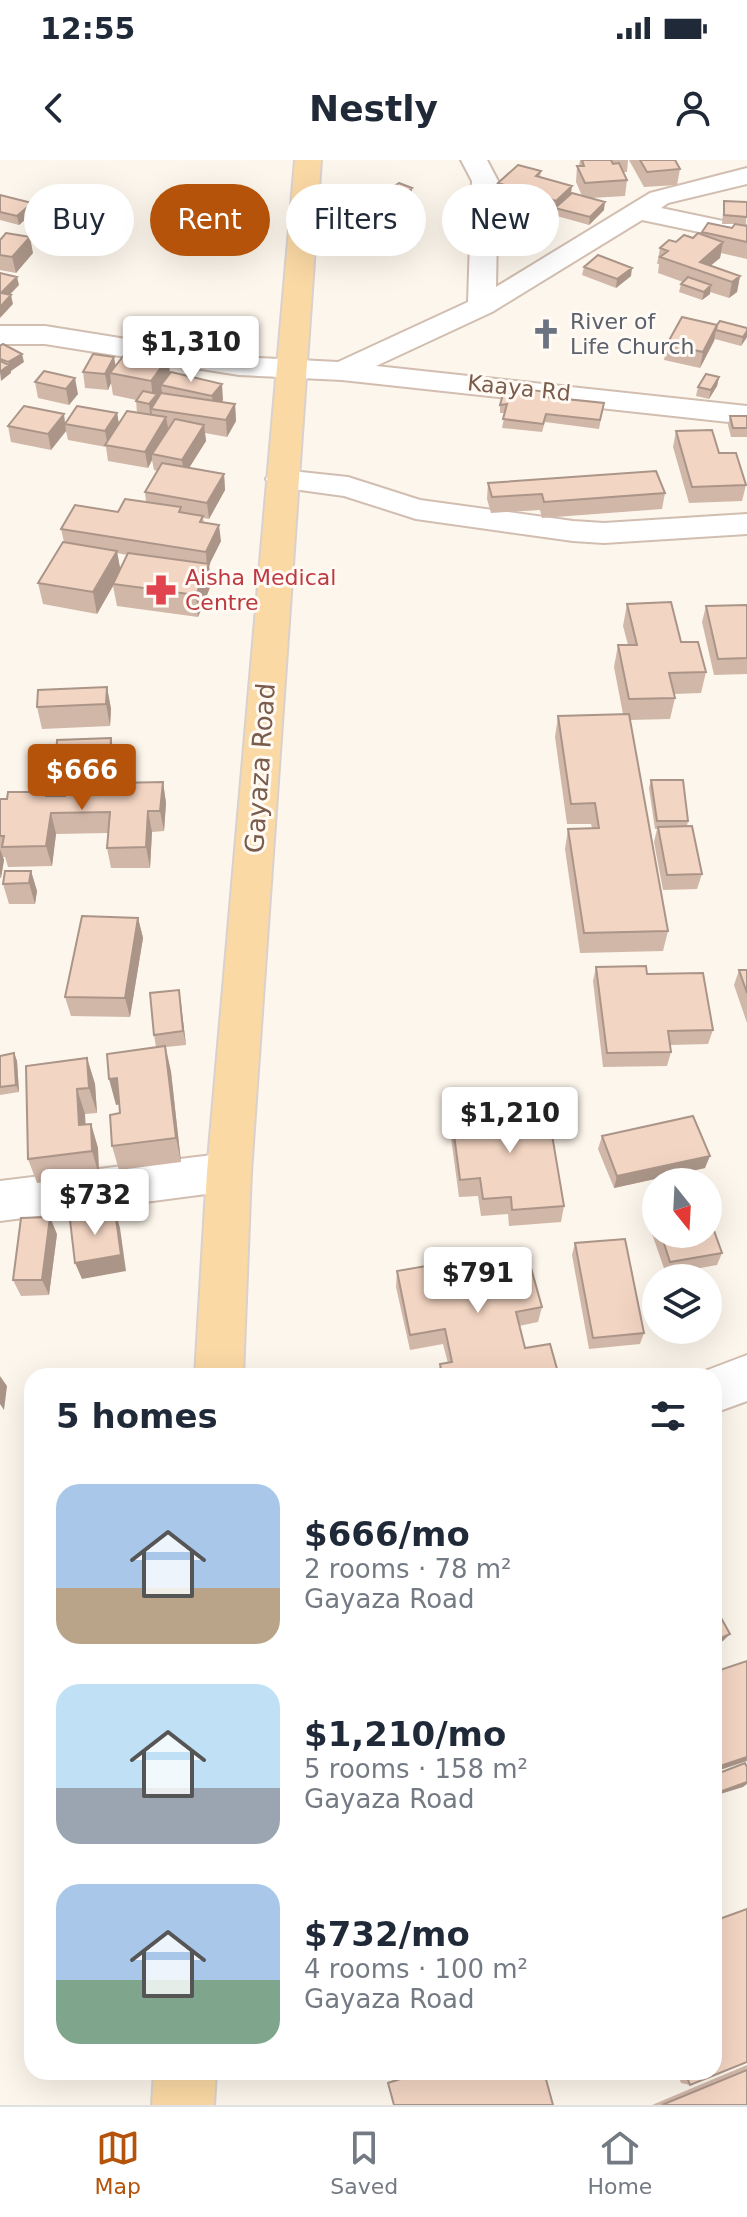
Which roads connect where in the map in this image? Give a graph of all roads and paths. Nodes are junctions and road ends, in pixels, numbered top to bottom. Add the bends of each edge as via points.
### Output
1 (308, 160) edge
2 (474, 160) edge
3 (747, 176) edge
4 (637, 211) junction
5 (747, 234) edge
6 (482, 306) junction
7 (0, 335) edge
8 (291, 368) junction
9 (342, 371) junction
10 (747, 415) edge
11 (282, 479) junction
12 (747, 524) edge
13 (229, 1172) junction
14 (0, 1201) edge
15 (219, 1368) edge
16 (747, 1378) edge
17 (722, 1387) edge
18 (185, 2080) edge
19 (183, 2105) edge

1 - 8 main road, Gayaza Road
2 - 6 street via 485,181
3 - 4 street via 659,198
4 - 5 street
4 - 6 street
6 - 9 street
7 - 8 street, Kaaya Rd via 45,335 239,366
8 - 9 street, Kaaya Rd
8 - 11 main road, Gayaza Road
9 - 10 street, Kaaya Rd
11 - 12 street via 348,487 416,509 573,531
11 - 13 main road, Gayaza Road
13 - 14 street
13 - 15 main road, Gayaza Road
16 - 17 street
18 - 19 main road

